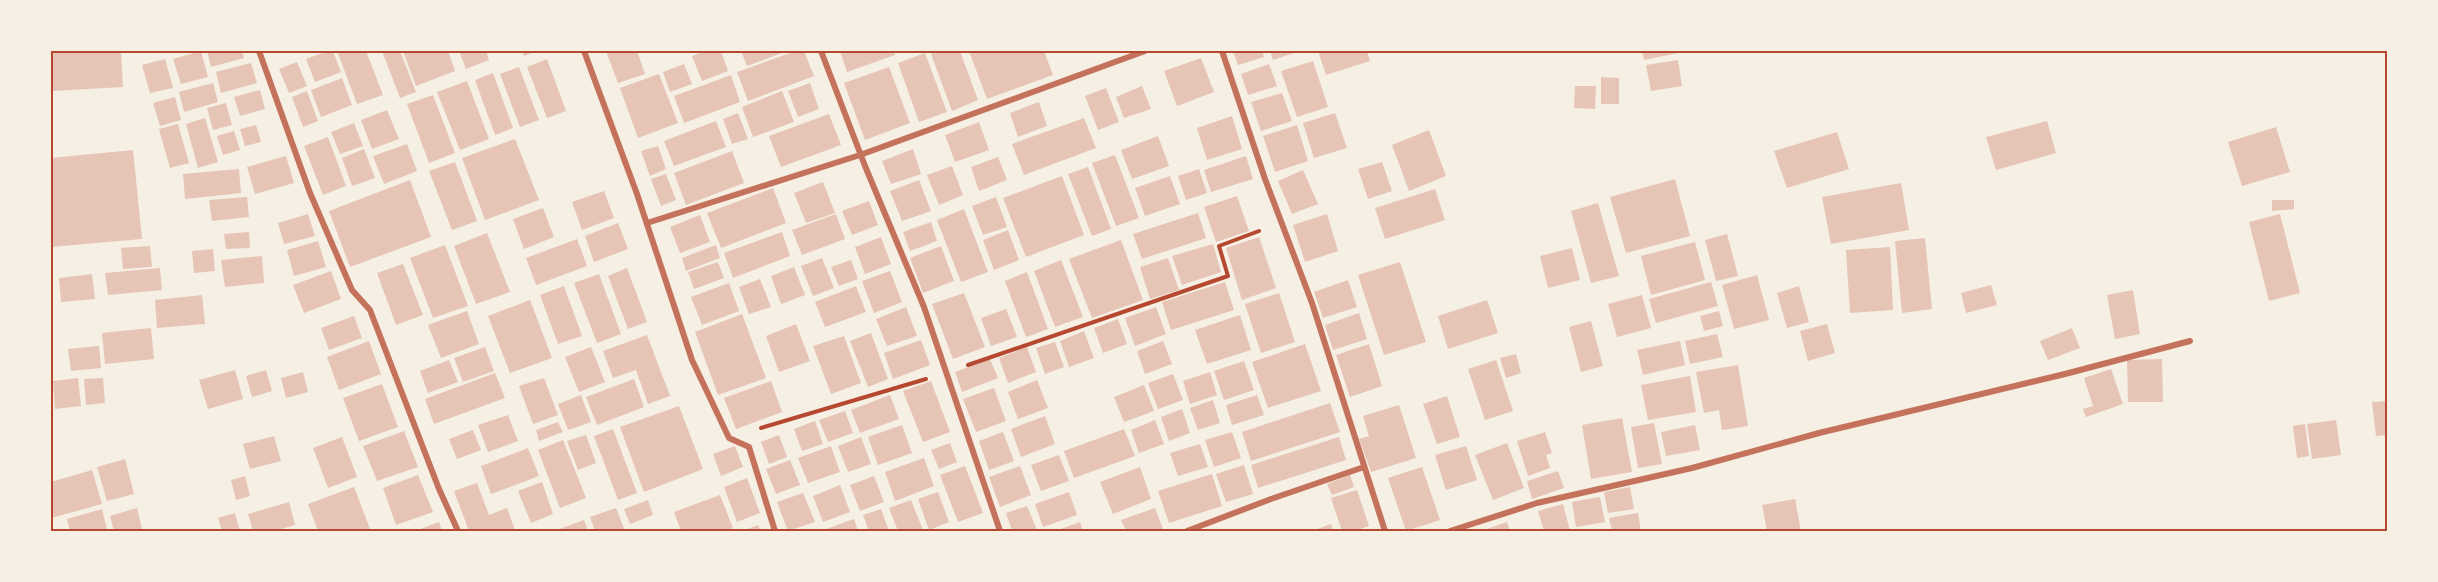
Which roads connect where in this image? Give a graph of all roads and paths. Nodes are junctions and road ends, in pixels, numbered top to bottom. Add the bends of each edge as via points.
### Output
1 (259, 51) edge
2 (584, 51) edge
3 (821, 51) edge
4 (1145, 51) edge
5 (1222, 51) edge
6 (860, 154) junction
7 (647, 223) junction
8 (1282, 223) junction
9 (2190, 341) dead end
10 (947, 372) junction
11 (729, 438) junction
12 (1364, 467) junction
13 (458, 531) edge
14 (775, 531) edge
15 (1000, 531) edge
16 (1187, 531) edge
17 (1385, 531) edge
18 (1450, 531) edge

1 - 13 street via 310,193 352,290 370,310
2 - 7 street
3 - 6 street
4 - 6 street
5 - 8 street
6 - 7 street
6 - 10 street
7 - 11 street via 692,360
8 - 10 path via 1219,246 1228,276
8 - 12 street
9 - 18 street via 1692,468 1537,503
10 - 11 path
10 - 15 street
11 - 14 street via 749,447
12 - 16 street
12 - 17 street

